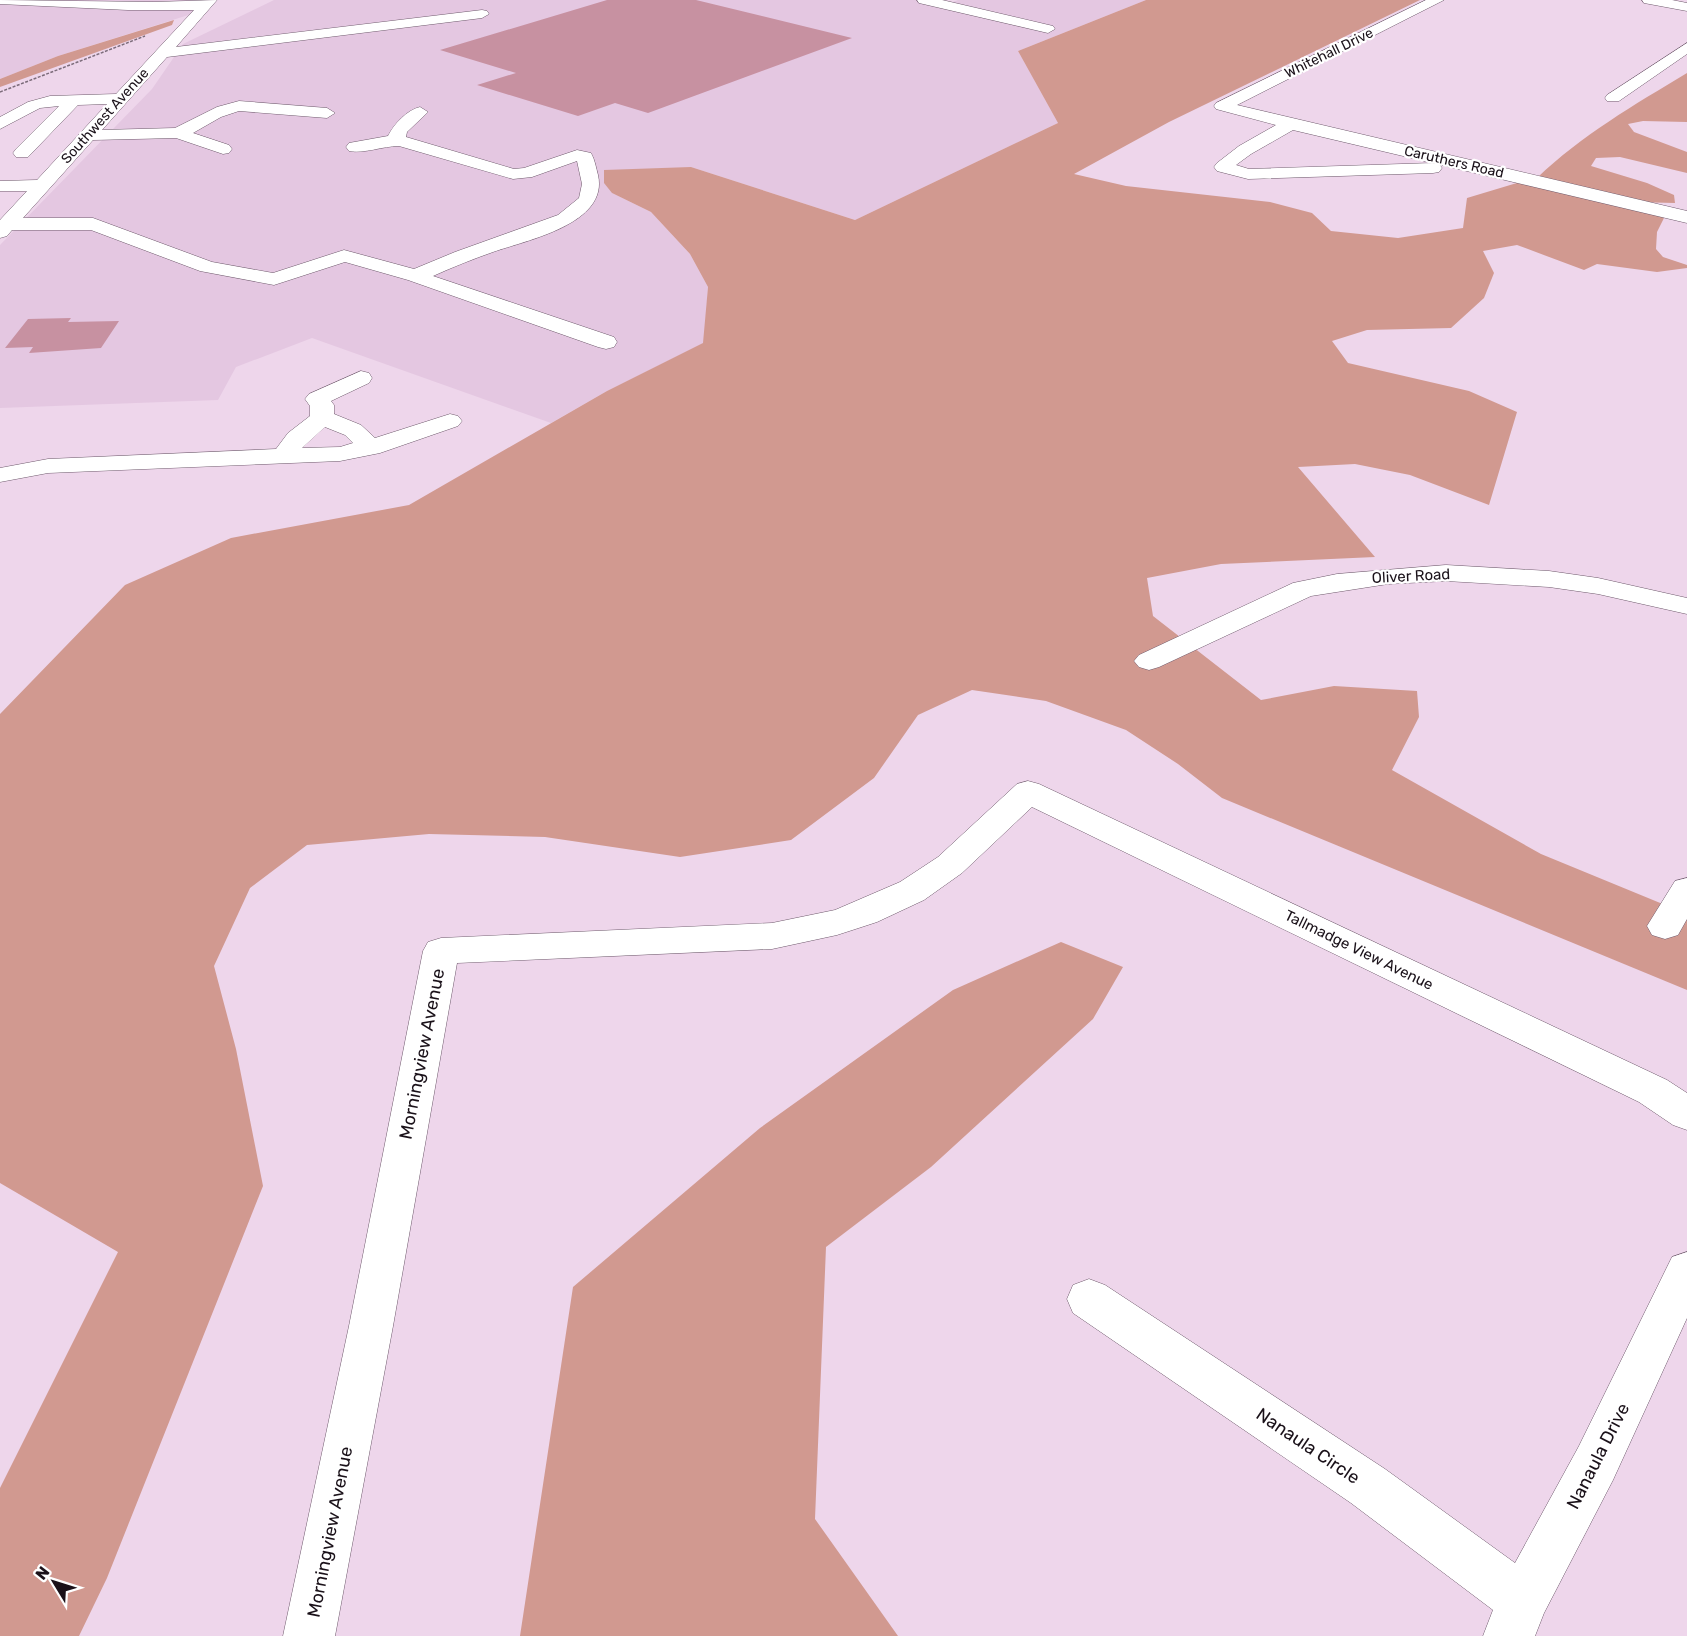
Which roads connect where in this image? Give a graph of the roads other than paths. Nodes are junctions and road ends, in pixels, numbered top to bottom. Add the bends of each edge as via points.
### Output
1 (0, 0) edge
2 (924, 0) edge
3 (1437, 0) edge
4 (1648, 0) edge
5 (208, 2) edge
6 (1687, 7) edge
7 (482, 14) dead end
8 (1048, 29) dead end
9 (1687, 47) edge
10 (161, 53) junction
11 (1613, 98) dead end
12 (122, 99) junction
13 (74, 100) junction
14 (1222, 106) joint
15 (1266, 109) dead end
16 (327, 112) dead end
17 (420, 112) dead end
18 (0, 124) edge
19 (1291, 124) junction
20 (1315, 125) junction
21 (178, 133) junction
22 (1369, 134) dead end
23 (89, 135) junction
24 (400, 141) junction
25 (1407, 142) dead end
26 (355, 147) dead end
27 (224, 149) dead end
28 (74, 151) junction
29 (22, 153) junction
30 (0, 154) edge
31 (1463, 161) junction
32 (1520, 169) dead end
33 (43, 185) junction
34 (0, 186) edge
35 (1687, 217) edge
36 (3, 229) edge
37 (415, 276) junction
38 (606, 342) dead end
39 (361, 378) dead end
40 (322, 418) junction
41 (450, 421) dead end
42 (371, 448) junction
43 (283, 457) junction
44 (0, 475) edge
45 (1687, 606) edge
46 (1149, 661) dead end
47 (1028, 792) joint
48 (1687, 890) edge
49 (1665, 927) dead end
50 (1687, 1114) edge
51 (1686, 1273) edge
52 (1089, 1299) dead end
53 (1516, 1618) edge
54 (309, 1636) edge

1 - 5 street via 149,7
2 - 8 street
3 - 14 street, Whitehall Drive
4 - 6 street
5 - 10 street, Southwest Avenue
7 - 10 street
9 - 11 street
10 - 12 street, Southwest Avenue
12 - 13 street
12 - 23 street, Southwest Avenue
13 - 18 street via 34,105
13 - 29 street
14 - 19 street, Caruthers Road
15 - 20 street
16 - 21 street via 239,106 226,108
17 - 24 street via 400,129 396,136
19 - 20 street, Caruthers Road
19 - 31 street via 1223,167 1248,174 1295,174 1422,169
20 - 22 street
20 - 31 street, Caruthers Road
21 - 23 street
21 - 27 street
23 - 28 street, Southwest Avenue
24 - 26 street
24 - 37 street via 513,174 581,156 591,184 588,198 565,219
25 - 31 street
28 - 29 street
28 - 33 street, Southwest Avenue
29 - 30 street
31 - 32 street
31 - 35 street, Caruthers Road
33 - 34 street
33 - 36 street, Southwest Avenue
36 - 37 street via 46,223 93,224 207,267 274,279 344,256
37 - 38 street
39 - 40 street via 317,399 322,405
40 - 42 street via 353,430
40 - 43 street via 297,438
41 - 42 street
42 - 43 street
43 - 44 street via 48,466
45 - 46 street, Oliver Road via 1550,579 1446,573 1388,576 1303,589
47 - 50 street, Tallmadge View Avenue via 1653,1091
47 - 54 street, Morningview Avenue via 950,865 912,891 837,922 772,936 441,951
48 - 49 street
51 - 53 street, Nanaula Drive via 1596,1463
52 - 53 street, Nanaula Circle via 1368,1486

